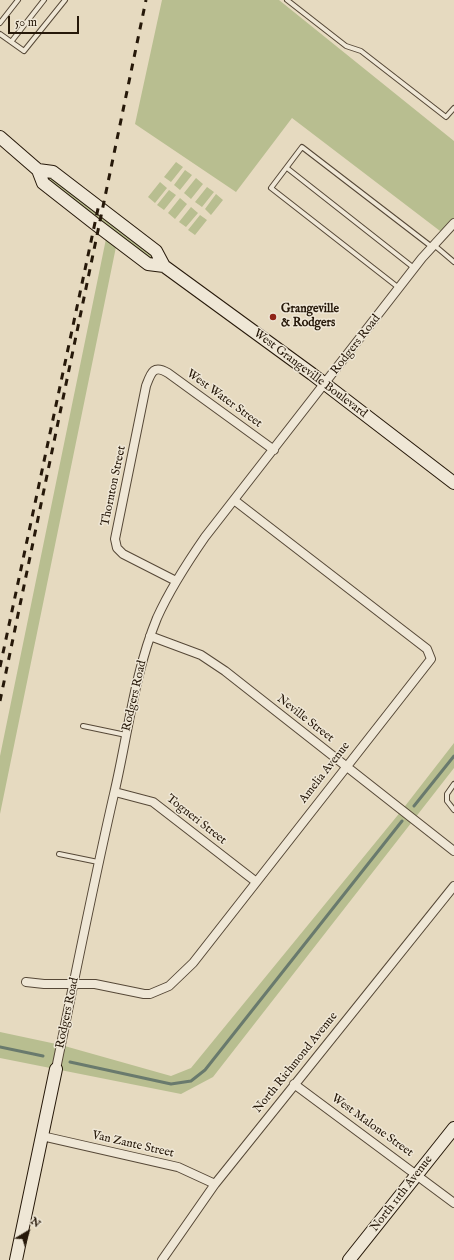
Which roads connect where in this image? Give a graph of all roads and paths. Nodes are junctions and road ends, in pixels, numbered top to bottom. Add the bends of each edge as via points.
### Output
1 (18, 0) edge
2 (44, 0) edge
3 (65, 0) edge
4 (287, 0) edge
5 (0, 23) edge
6 (0, 34) edge
7 (11, 42) junction
8 (454, 108) edge
9 (0, 137) edge
10 (287, 168) junction
11 (454, 223) edge
12 (433, 246) junction
13 (454, 262) edge
14 (414, 268) junction
15 (399, 288) junction
16 (161, 368) joint
17 (325, 384) junction
18 (274, 450) junction
19 (454, 483) edge
20 (234, 500) junction
21 (176, 581) junction
22 (150, 636) junction
23 (83, 726) dead end
24 (126, 735) junction
25 (346, 766) junction
26 (454, 784) edge
27 (115, 792) junction
28 (454, 810) edge
29 (454, 851) edge
30 (59, 854) dead end
31 (98, 862) junction
32 (255, 881) junction
33 (454, 886) edge
34 (26, 982) dead end
35 (74, 984) junction
36 (56, 1069) joint
37 (294, 1084) junction
38 (454, 1128) edge
39 (42, 1136) junction
40 (417, 1174) junction
41 (215, 1184) junction
42 (454, 1203) edge
43 (16, 1260) edge
44 (162, 1260) edge
45 (349, 1260) edge

1 - 5 lane
2 - 7 lane
3 - 7 lane via 24,52
4 - 8 lane via 346,46 361,51 446,117
6 - 7 lane
9 - 17 main road, West Grangeville Boulevard via 38,170 43,184 94,223 148,264 164,266
10 - 12 lane via 302,147
10 - 14 lane
10 - 15 lane via 271,188
11 - 12 street, Rodgers Road
12 - 13 lane
12 - 14 street, Rodgers Road
14 - 15 street, Rodgers Road
15 - 17 street, Rodgers Road
16 - 18 street, West Water Street
16 - 21 street, Thornton Street via 150,375 146,386 115,539 122,554
17 - 18 street, Rodgers Road
17 - 19 main road, West Grangeville Boulevard
18 - 20 street, Rodgers Road
20 - 21 street, Rodgers Road via 189,559
20 - 25 street, Amelia Avenue via 431,654 429,664
21 - 22 street, Rodgers Road
22 - 24 street, Rodgers Road
22 - 25 street, Neville Street via 201,655
23 - 24 lane
24 - 27 street, Rodgers Road
25 - 29 street, Neville Street
25 - 32 street, Amelia Avenue
26 - 28 lane via 447,794 447,801
27 - 31 street, Rodgers Road
27 - 32 street, Togneri Street via 153,802
30 - 31 lane
31 - 35 street, Rodgers Road
32 - 35 street, Amelia Avenue via 193,963 160,991 144,994 95,984
33 - 37 street, North Richmond Avenue
34 - 35 street, Amelia Avenue
35 - 36 street, Rodgers Road
36 - 39 main road, Rodgers Road
37 - 40 street, West Malone Street
37 - 41 street, North Richmond Avenue
38 - 40 main road, North 11th Avenue
39 - 41 street, Van Zante Street via 178,1167
39 - 43 main road, Rodgers Road
40 - 42 street, West Malone Street
40 - 45 main road, North 11th Avenue
41 - 44 street, North Richmond Avenue

